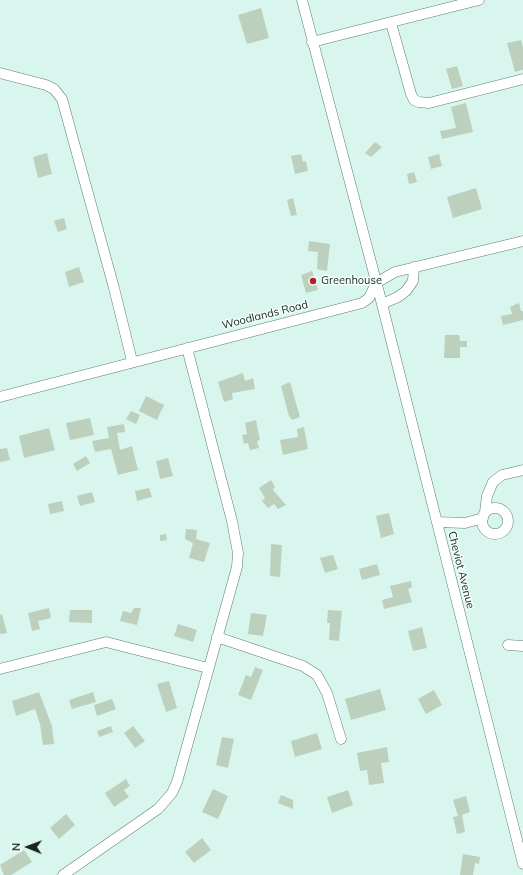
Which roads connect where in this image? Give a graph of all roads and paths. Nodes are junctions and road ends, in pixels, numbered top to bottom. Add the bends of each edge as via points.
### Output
1 (302, 0) edge
2 (476, 0) edge
3 (391, 23) junction
4 (312, 42) junction
5 (0, 73) edge
6 (523, 79) edge
7 (523, 240) edge
8 (414, 268) junction
9 (376, 283) junction
10 (382, 304) junction
11 (187, 348) junction
12 (132, 361) junction
13 (0, 397) edge
14 (523, 470) edge
15 (437, 522) junction
16 (217, 637) junction
17 (508, 645) dead end
18 (523, 646) edge
19 (208, 668) junction
20 (0, 669) edge
21 (341, 739) dead end
22 (523, 864) edge
23 (63, 875) edge

1 - 4 street, Cheviot Avenue
2 - 3 street
3 - 4 street
3 - 6 street via 414,100 429,103
4 - 9 street, Cheviot Avenue
5 - 12 street via 46,85 62,99
7 - 8 street
8 - 9 street via 395,272
8 - 10 street via 413,281 406,290 398,297
9 - 10 street, Cheviot Avenue
9 - 11 street, Woodlands Road via 370,298 362,303
10 - 15 street, Cheviot Avenue
11 - 12 street, Woodlands Road
11 - 16 street via 238,553 237,567
12 - 13 street, Woodlands Road
14 - 15 street via 502,475 493,482 487,496 484,515 465,523
15 - 22 street, Cheviot Avenue
16 - 19 street
16 - 21 street via 303,666 318,675 327,693
17 - 18 street
19 - 20 street via 106,642
19 - 23 street via 172,793 158,808

